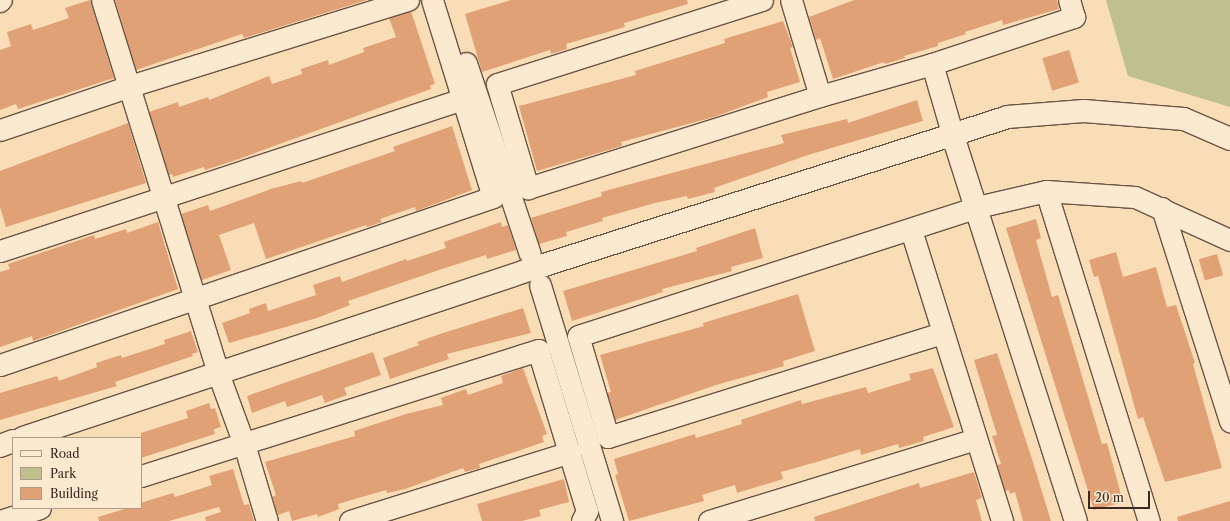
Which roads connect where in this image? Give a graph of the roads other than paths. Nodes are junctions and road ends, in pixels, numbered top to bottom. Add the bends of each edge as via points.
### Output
1 (102, 0) edge
2 (408, 0) edge
3 (432, 0) edge
4 (444, 0) edge
5 (762, 0) edge
6 (791, 0) edge
7 (1069, 0) edge
8 (932, 64) junction
9 (130, 86) junction
10 (820, 96) junction
11 (462, 100) junction
12 (0, 130) edge
13 (952, 133) junction
14 (1230, 138) edge
15 (1046, 191) junction
16 (163, 196) junction
17 (977, 207) junction
18 (1162, 208) junction
19 (910, 230) junction
20 (1230, 240) edge
21 (0, 251) edge
22 (530, 254) dead end
23 (540, 285) dead end
24 (194, 297) junction
25 (942, 333) junction
26 (0, 365) edge
27 (218, 373) junction
28 (1230, 421) edge
29 (27, 437) edge
30 (976, 439) junction
31 (12, 442) edge
32 (244, 444) junction
33 (0, 446) edge
34 (570, 452) junction
35 (142, 476) edge
36 (37, 509) edge
37 (0, 521) edge
38 (267, 521) edge
39 (350, 521) edge
40 (582, 521) edge
41 (612, 521) edge
42 (709, 521) edge
43 (1002, 521) edge
44 (1076, 521) edge
45 (1149, 521) edge

1 - 9 street
2 - 9 street
3 - 11 street
4 - 22 street
5 - 10 street via 497,84 528,188
6 - 10 street
7 - 8 street via 1074,17
8 - 10 street
8 - 13 street
9 - 12 street
9 - 16 street
11 - 16 street
11 - 24 street via 493,197
13 - 14 street via 1007,117 1084,111 1184,119
13 - 17 street
13 - 27 street
15 - 17 street
15 - 18 street via 1135,196
15 - 45 street
16 - 21 street
16 - 24 street
17 - 19 street
17 - 44 street
18 - 20 street
18 - 28 street
19 - 25 street
19 - 25 street via 578,336 608,437
23 - 41 street
24 - 26 street
24 - 27 street
25 - 30 street
27 - 29 street
27 - 32 street
30 - 42 street
30 - 43 street
31 - 33 street
32 - 34 street via 538,350
32 - 35 street
32 - 38 street
34 - 39 street
34 - 40 street via 587,510
36 - 37 street

